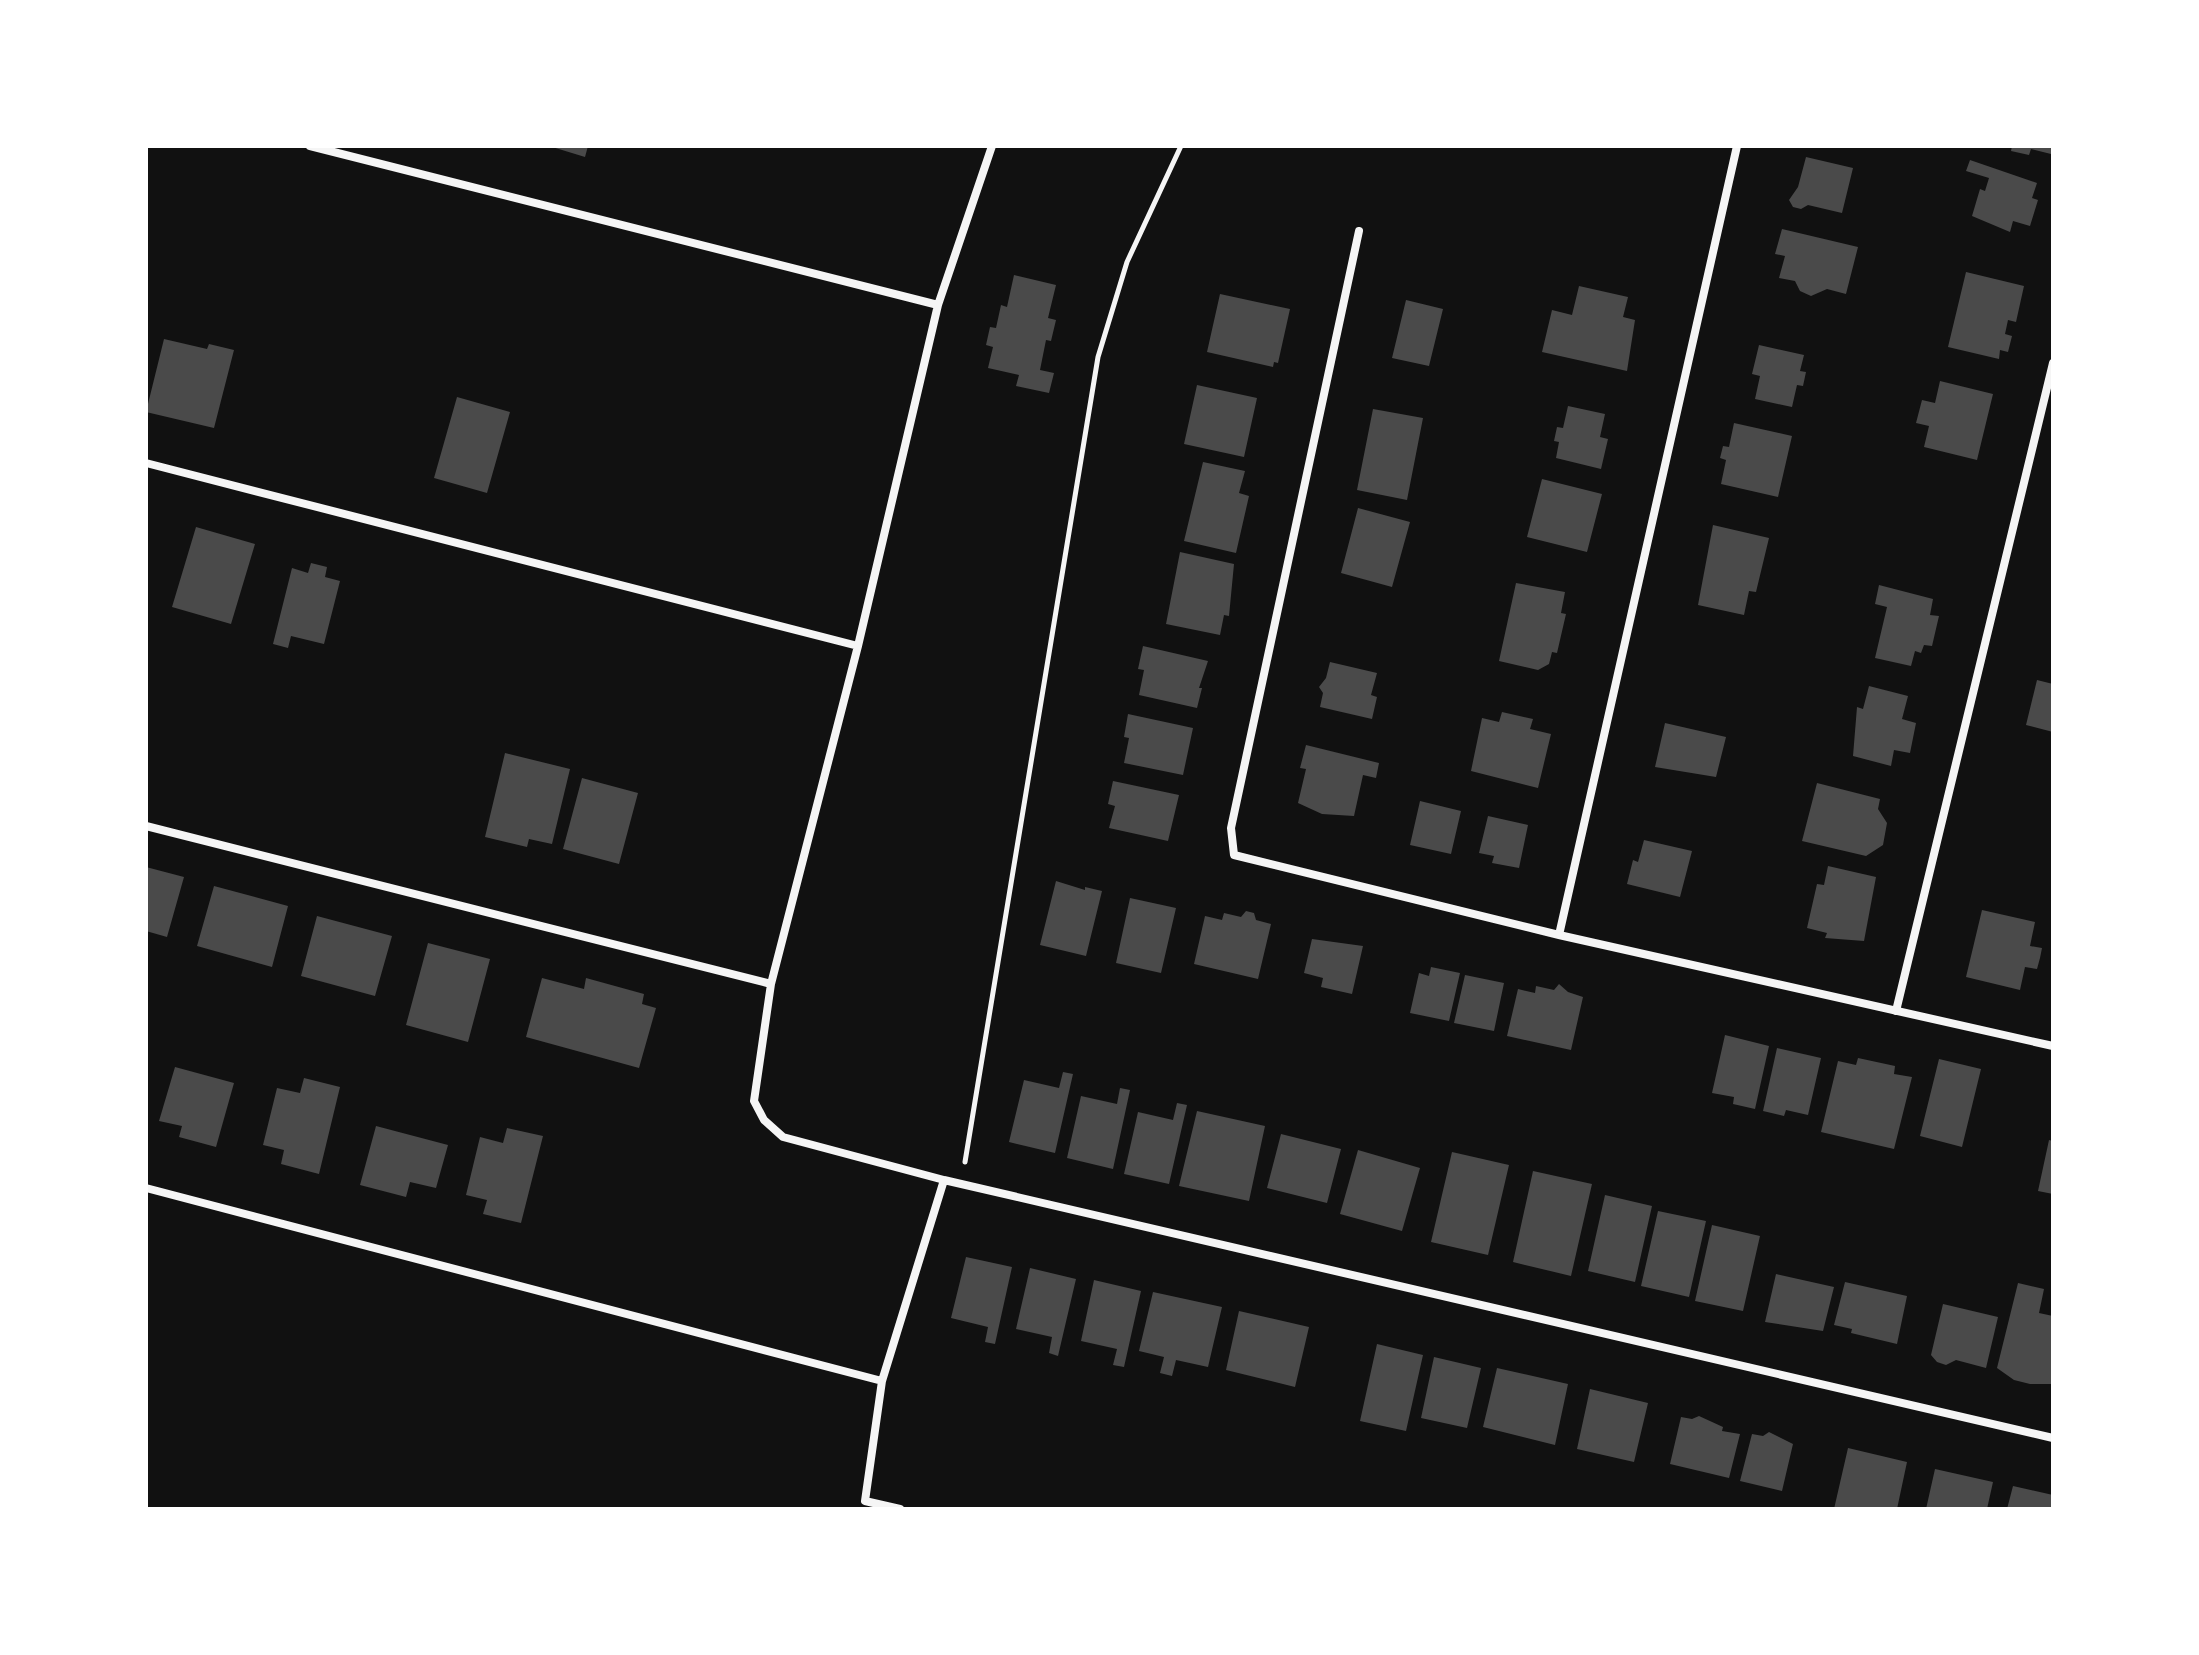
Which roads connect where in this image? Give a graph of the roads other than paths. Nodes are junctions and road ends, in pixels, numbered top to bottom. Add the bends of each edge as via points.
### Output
1 (310, 146) edge
2 (992, 146) edge
3 (1737, 146) edge
4 (1359, 231) dead end
5 (938, 305) junction
6 (2053, 363) edge
7 (146, 463) edge
8 (858, 646) junction
9 (146, 826) edge
10 (1559, 935) junction
11 (771, 984) junction
12 (1896, 1011) junction
13 (2053, 1046) edge
14 (944, 1180) junction
15 (146, 1188) edge
16 (882, 1381) junction
17 (2053, 1438) edge
18 (865, 1505) edge
19 (900, 1509) edge

1 - 5 street
2 - 5 street
3 - 10 street
4 - 10 street via 1231,828 1234,855
5 - 8 street
6 - 12 street
7 - 8 street
8 - 11 street
9 - 11 street
10 - 12 street
11 - 14 street via 754,1101 764,1120 783,1137
12 - 13 street
14 - 16 street
14 - 17 street
15 - 16 street
16 - 18 street
18 - 19 street

